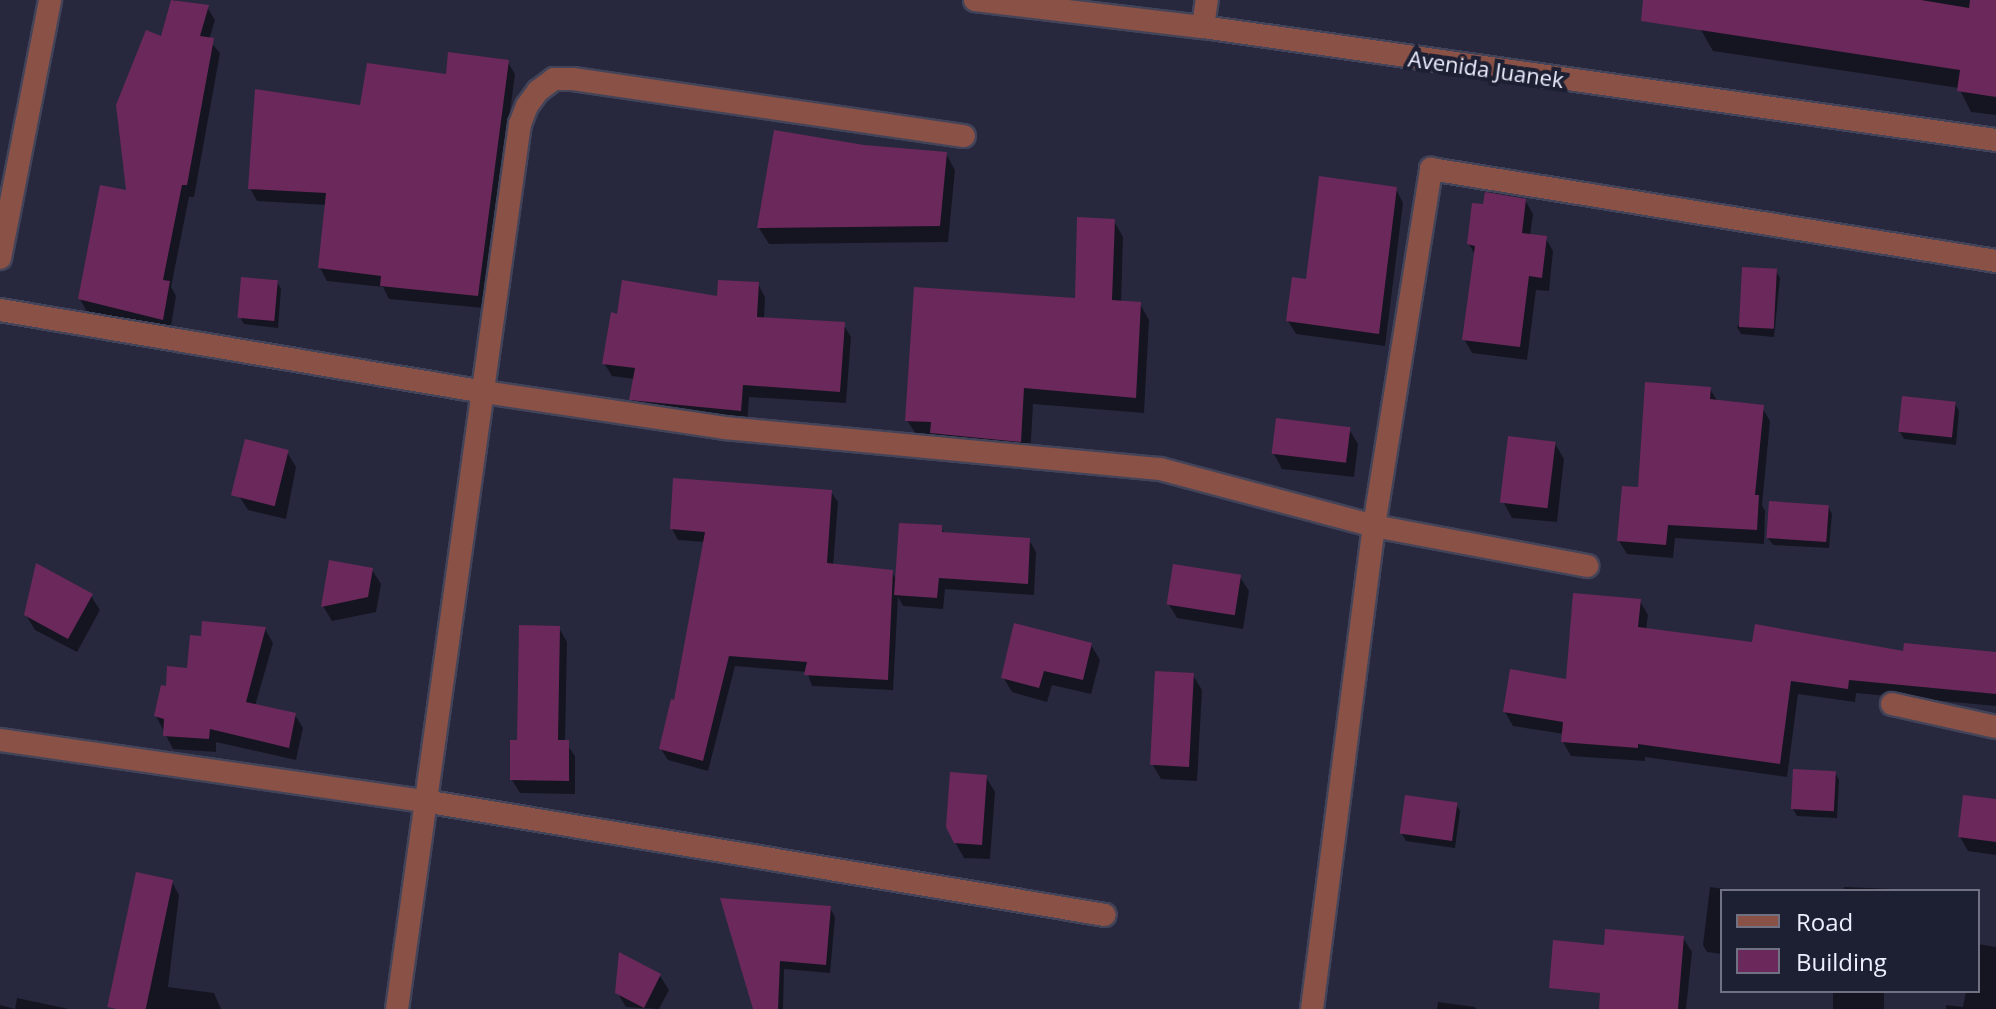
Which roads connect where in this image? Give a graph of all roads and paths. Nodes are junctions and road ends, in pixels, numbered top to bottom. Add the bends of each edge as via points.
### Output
1 (50, 0) edge
2 (975, 0) edge
3 (1207, 0) edge
4 (1203, 27) junction
5 (964, 136) dead end
6 (1996, 140) edge
7 (0, 258) edge
8 (1996, 261) edge
9 (0, 310) edge
10 (484, 392) junction
11 (1374, 526) junction
12 (1587, 566) dead end
13 (1892, 704) dead end
14 (1996, 727) edge
15 (0, 740) edge
16 (424, 801) junction
17 (1105, 915) dead end
18 (397, 1009) edge
19 (1312, 1009) edge

1 - 7 street
2 - 4 street, Avenida Juanek
3 - 4 street
4 - 6 street, Avenida Juanek
5 - 10 street via 554,79 538,91 520,124
8 - 11 street via 1431,169
9 - 10 street
10 - 11 street via 725,428 1160,469
10 - 16 street
11 - 12 street
11 - 19 street
13 - 14 street
15 - 16 street
16 - 17 street
16 - 18 street

